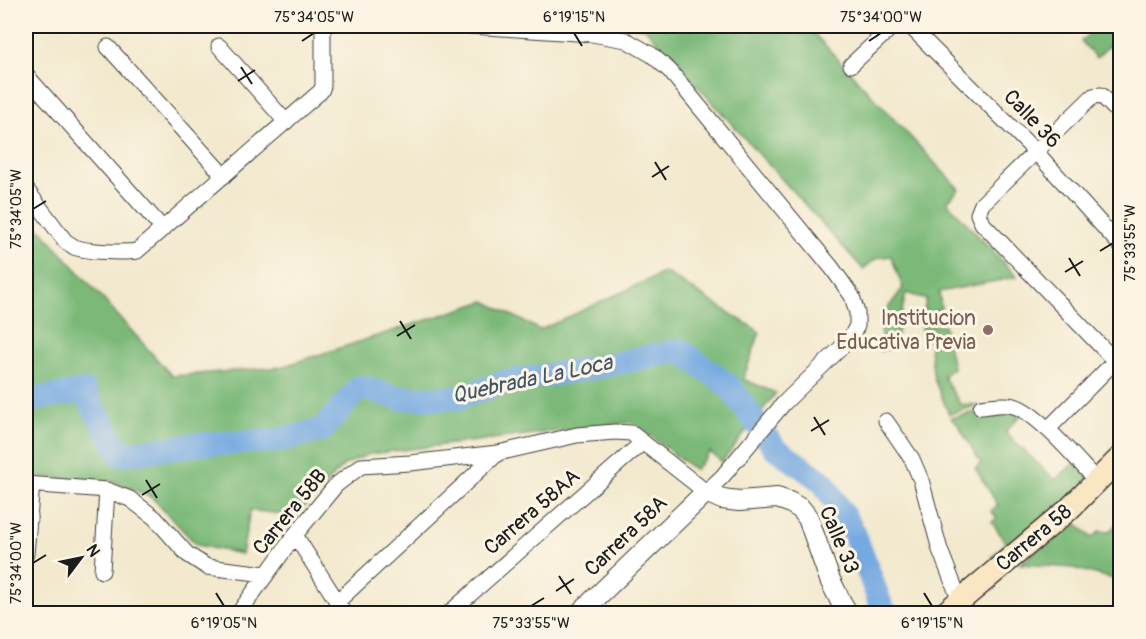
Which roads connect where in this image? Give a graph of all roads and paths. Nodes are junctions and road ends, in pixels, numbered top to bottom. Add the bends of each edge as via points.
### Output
1 (323, 26) edge
2 (471, 26) edge
3 (893, 26) edge
4 (910, 26) edge
5 (219, 46) dead end
6 (108, 47) dead end
7 (851, 65) dead end
8 (26, 75) edge
9 (1120, 114) edge
10 (286, 122) junction
11 (1035, 152) junction
12 (224, 176) junction
13 (26, 189) edge
14 (163, 229) junction
15 (1120, 245) edge
16 (1118, 358) edge
17 (981, 407) dead end
18 (886, 421) dead end
19 (1048, 429) junction
20 (643, 442) junction
21 (498, 453) junction
22 (1120, 458) edge
23 (1097, 481) junction
24 (29, 484) edge
25 (107, 490) junction
26 (706, 492) junction
27 (295, 535) junction
28 (26, 554) edge
29 (102, 571) dead end
30 (266, 574) junction
31 (952, 607) edge
32 (341, 608) edge
33 (586, 611) edge
34 (241, 612) edge
35 (448, 614) edge
36 (848, 614) edge

1 - 10 street via 323,86
2 - 26 street via 592,34 626,40 652,55 678,80 852,296 857,326 849,340 784,402
3 - 7 street
4 - 11 street, Calle 36
5 - 10 street
6 - 12 street
8 - 14 street
9 - 11 street via 1101,95 1093,96
10 - 12 street
11 - 15 street, Calle 36
11 - 16 street via 982,204 978,214 982,223
12 - 14 street
13 - 14 street via 74,247 137,251
16 - 19 street
17 - 19 street via 1012,405
18 - 31 street via 921,480
19 - 23 street
20 - 21 street, Carrera 58B via 631,433 577,435
20 - 26 street, Carrera 58B
20 - 35 street, Carrera 58AA
21 - 27 street, Carrera 58B via 361,466 336,484
21 - 32 street, Carrera 58B
22 - 23 main road, Carrera 58
23 - 31 main road, Carrera 58
24 - 25 street
24 - 28 street
25 - 29 street
25 - 30 street via 130,499 155,518 187,554 207,567
26 - 33 street, Carrera 58A
26 - 36 street, Calle 33 via 722,500 777,498 801,509
27 - 30 street, Carrera 58B
27 - 32 street
30 - 34 street, Carrera 58B

